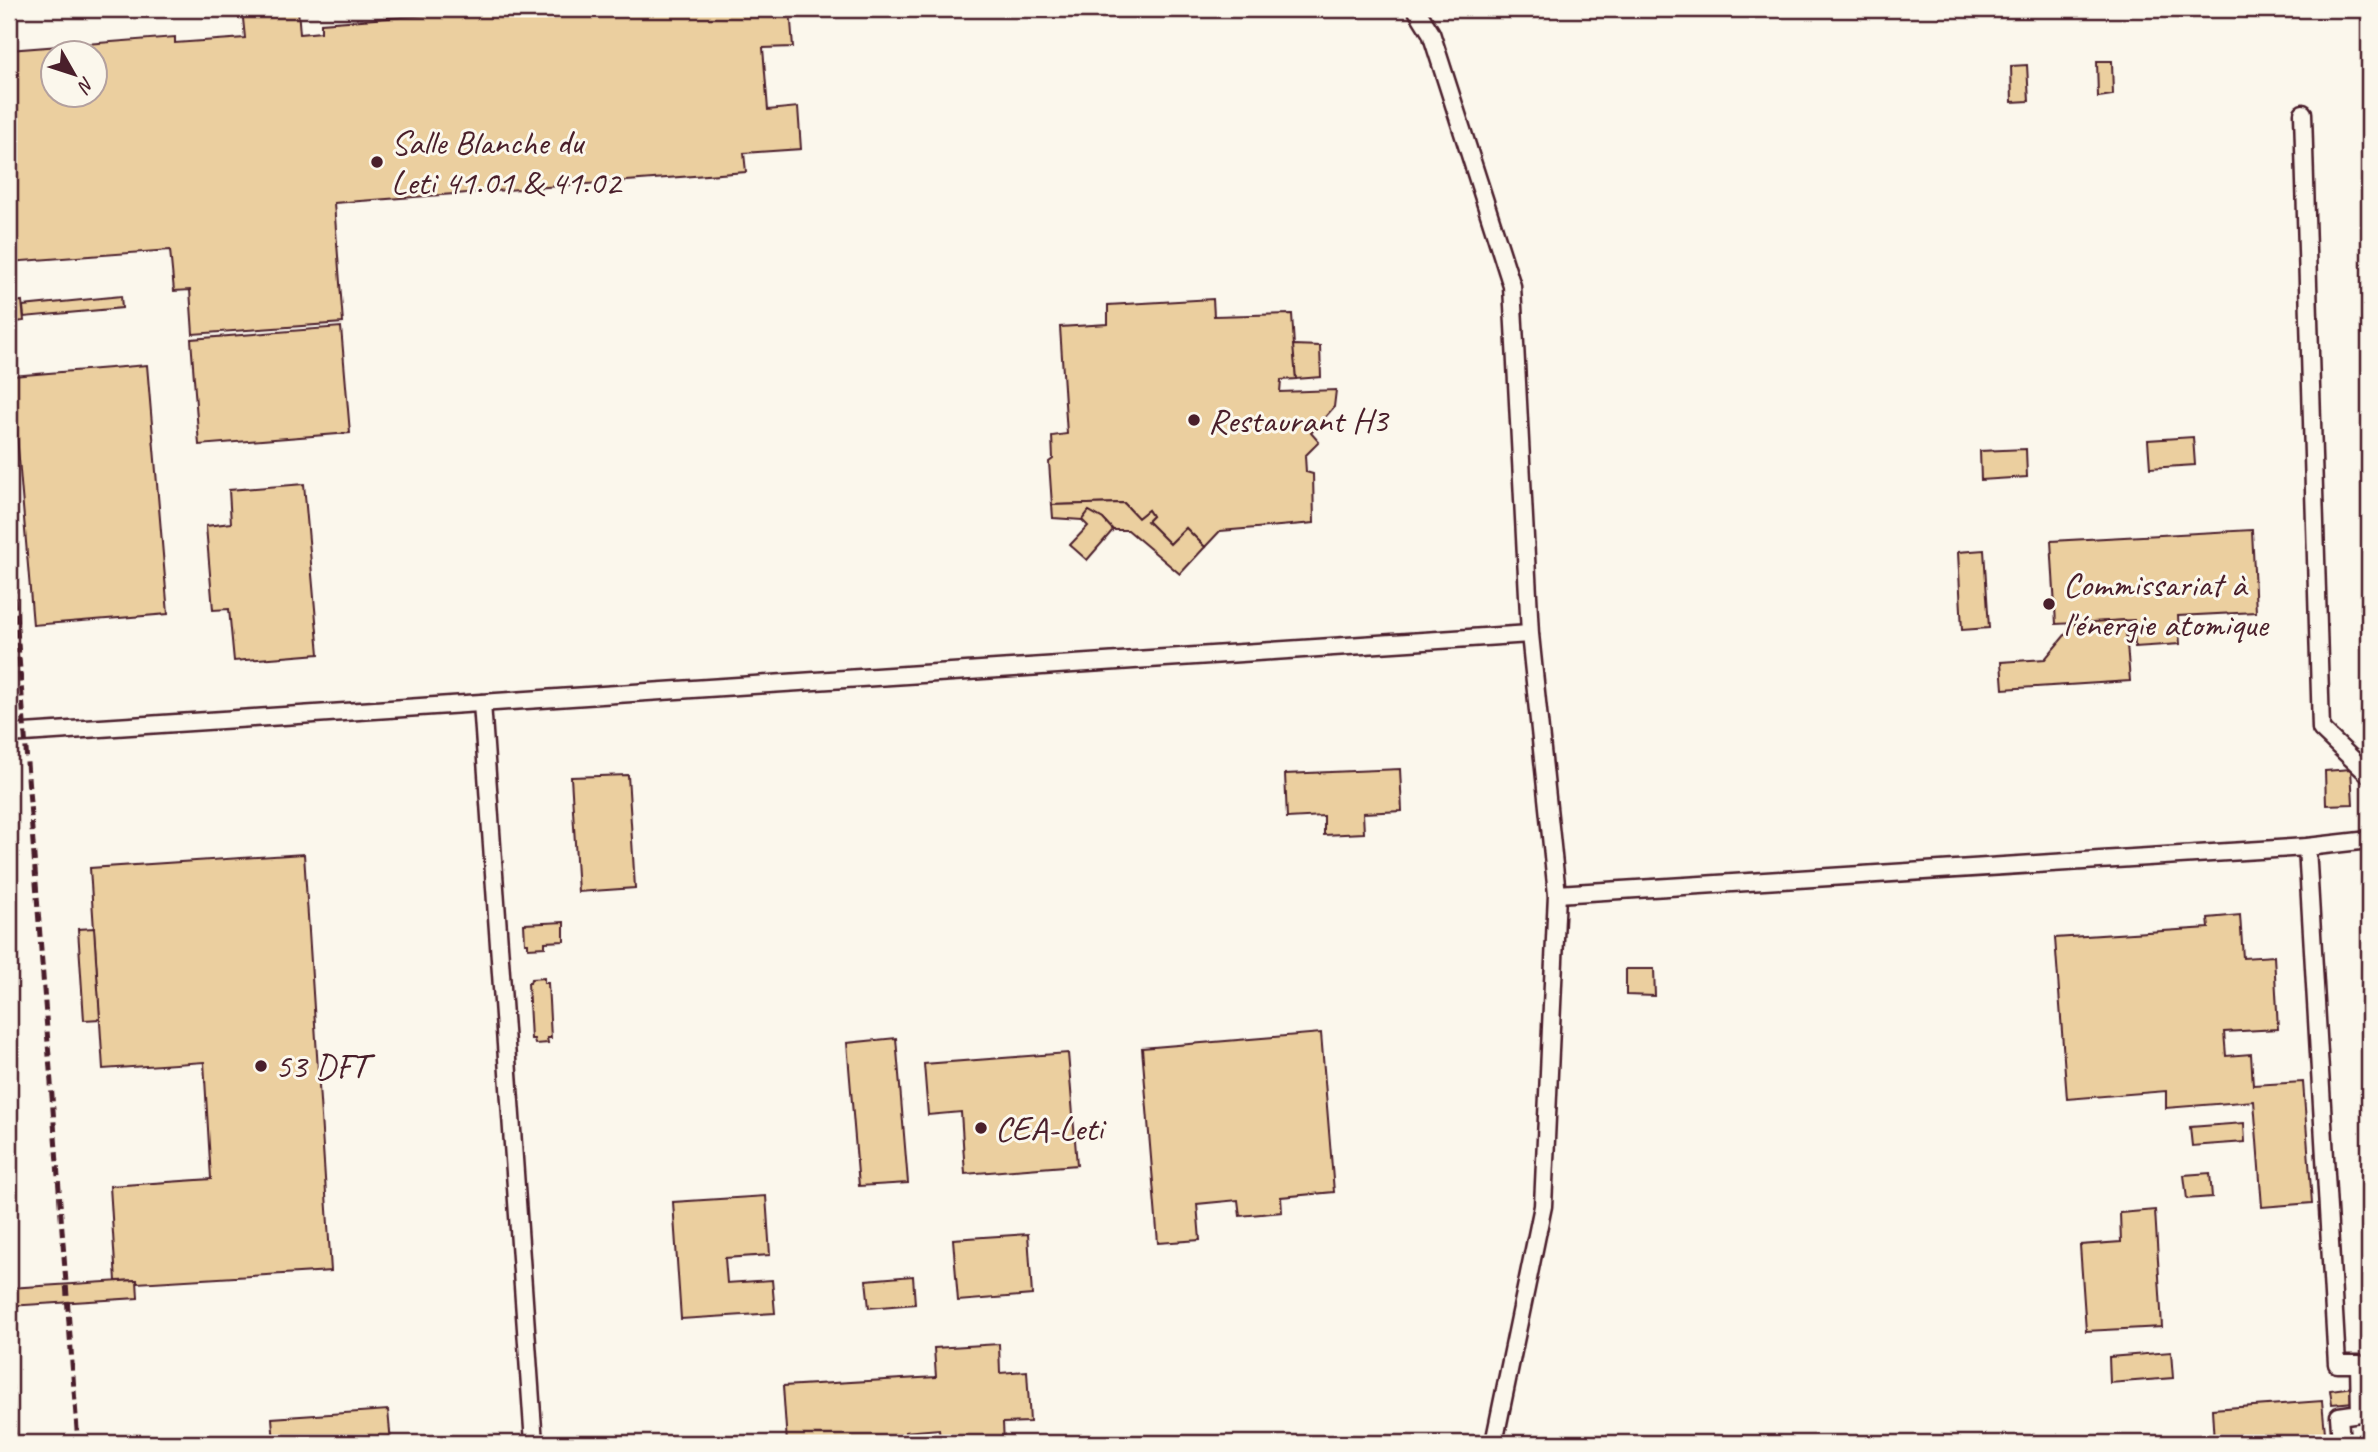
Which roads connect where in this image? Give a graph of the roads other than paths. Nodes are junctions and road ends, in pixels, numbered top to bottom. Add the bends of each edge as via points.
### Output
1 (1416, 9) edge
2 (2304, 113) dead end
3 (1530, 634) junction
4 (482, 703) junction
5 (9, 734) edge
6 (2369, 775) edge
7 (2369, 840) edge
8 (2307, 846) junction
9 (1557, 894) junction
10 (534, 1443) edge
11 (1494, 1443) edge
12 (2341, 1443) edge

1 - 3 lane via 1432,33 1512,286
2 - 6 lane via 2321,729
3 - 4 lane
3 - 9 lane
4 - 5 lane
4 - 10 lane
7 - 8 lane
8 - 9 lane
8 - 12 lane via 2337,1364 2359,1364 2360,1413 2339,1416
9 - 11 lane via 1543,1206

